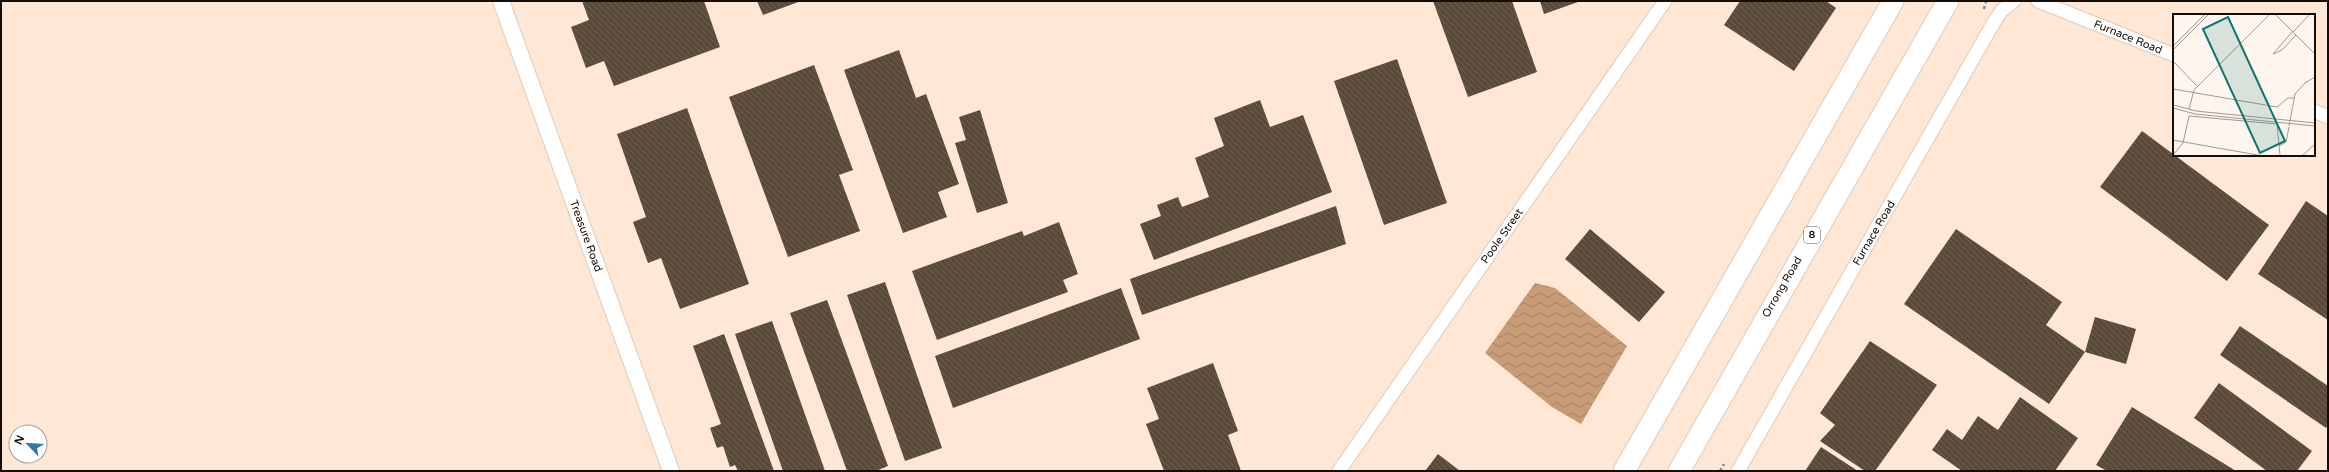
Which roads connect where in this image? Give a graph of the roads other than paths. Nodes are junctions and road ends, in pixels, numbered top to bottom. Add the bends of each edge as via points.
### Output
1 (501, 1) edge
2 (1665, 1) edge
3 (1893, 1) edge
4 (1948, 1) edge
5 (2014, 1) edge
6 (2038, 1) edge
7 (2173, 55) edge
8 (2315, 111) edge
9 (2328, 117) edge
10 (671, 471) edge
11 (1339, 471) edge
12 (1624, 471) edge
13 (1678, 471) edge
14 (1738, 471) edge

1 - 10 street, Treasure Road
2 - 11 street, Poole Street
3 - 12 highway
4 - 13 highway, Orrong Road / 8
5 - 14 street, Furnace Road via 2002,10 1994,22
6 - 7 street, Furnace Road
8 - 9 street

